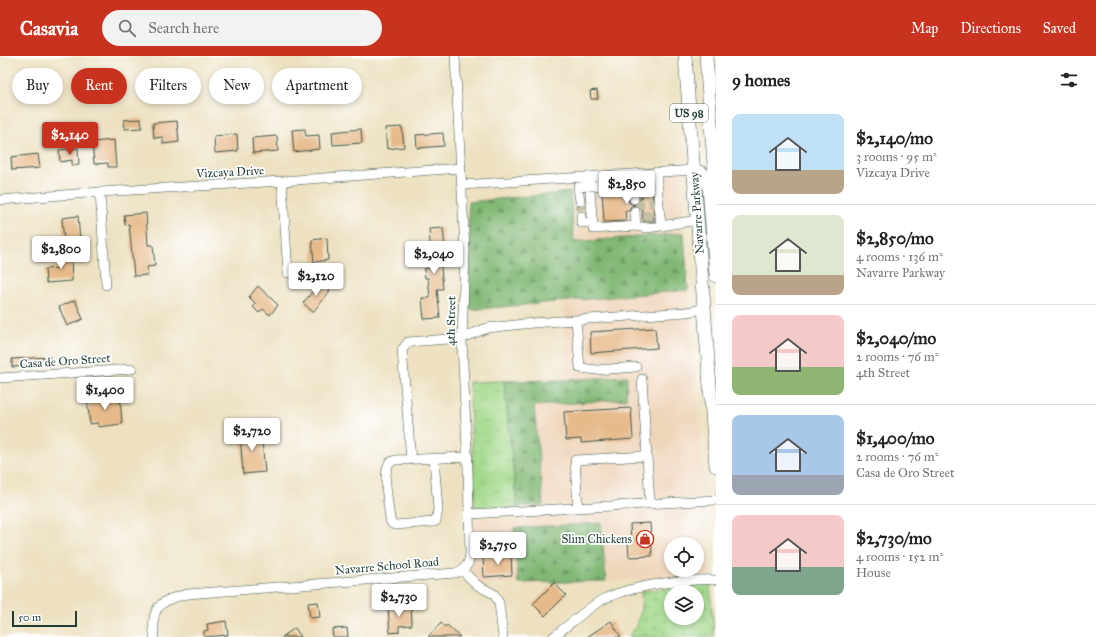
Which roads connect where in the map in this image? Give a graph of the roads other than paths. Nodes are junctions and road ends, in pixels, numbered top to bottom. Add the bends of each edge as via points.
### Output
1 (455, 56) edge
2 (685, 56) edge
3 (691, 56) edge
4 (706, 56) edge
5 (715, 155) edge
6 (461, 168) junction
7 (694, 170) junction
8 (656, 172) junction
9 (282, 181) junction
10 (589, 182) junction
11 (462, 185) junction
12 (716, 191) edge
13 (100, 192) junction
14 (0, 200) edge
15 (580, 201) tunnel mouth
16 (581, 216) dead end
17 (697, 220) junction
18 (593, 222) junction
19 (661, 226) junction
20 (288, 273) dead end
21 (716, 276) edge
22 (106, 285) dead end
23 (704, 309) junction
24 (576, 320) junction
25 (462, 338) junction
26 (636, 367) dead end
27 (132, 369) dead end
28 (0, 378) edge
29 (642, 379) dead end
30 (647, 456) junction
31 (468, 457) junction
32 (434, 459) junction
33 (411, 460) junction
34 (716, 466) edge
35 (716, 500) edge
36 (650, 504) junction
37 (578, 508) junction
38 (470, 514) junction
39 (462, 570) junction
40 (716, 580) edge
41 (154, 637) edge
42 (502, 637) edge
43 (553, 637) edge

1 - 6 street, 4th Street
2 - 7 highway, Navarre Parkway / US 98
3 - 5 highway via 699,144 704,151
4 - 5 highway, Navarre Parkway / US 98
5 - 12 highway, Navarre Parkway / US 98
6 - 9 street, Vizcaya Drive
6 - 11 street, 4th Street
7 - 8 street
7 - 17 highway, Navarre Parkway / US 98
7 - 21 highway via 702,172 709,188
8 - 10 street via 635,188
8 - 19 street
9 - 13 street, Vizcaya Drive
9 - 20 street
10 - 11 street
10 - 15 street via 578,187
10 - 18 street
11 - 25 street, 4th Street via 465,251
13 - 14 street, Vizcaya Drive
13 - 22 street
16 - 18 street via 581,222
17 - 19 street
17 - 23 highway, Navarre Parkway / US 98
18 - 19 street via 593,229 637,217 647,228
23 - 24 street
23 - 34 highway, Navarre Parkway / US 98
24 - 25 street via 487,328
24 - 26 street via 580,368 597,370
25 - 31 street, 4th Street
25 - 33 street via 408,342 402,350
27 - 28 street, Casa de Oro Street
29 - 30 street
30 - 36 street
30 - 37 street via 575,460
31 - 32 street
31 - 38 street, 4th Street
32 - 33 street
32 - 33 street via 438,509 436,521 395,525 390,520 386,468 395,460
35 - 36 street
36 - 37 street
37 - 38 street
38 - 39 street via 470,554 468,564
39 - 41 street, Navarre School Road via 455,573 178,596 162,603 154,617
39 - 42 street via 477,586 494,594 499,603
40 - 43 street via 676,582 621,592 602,601

